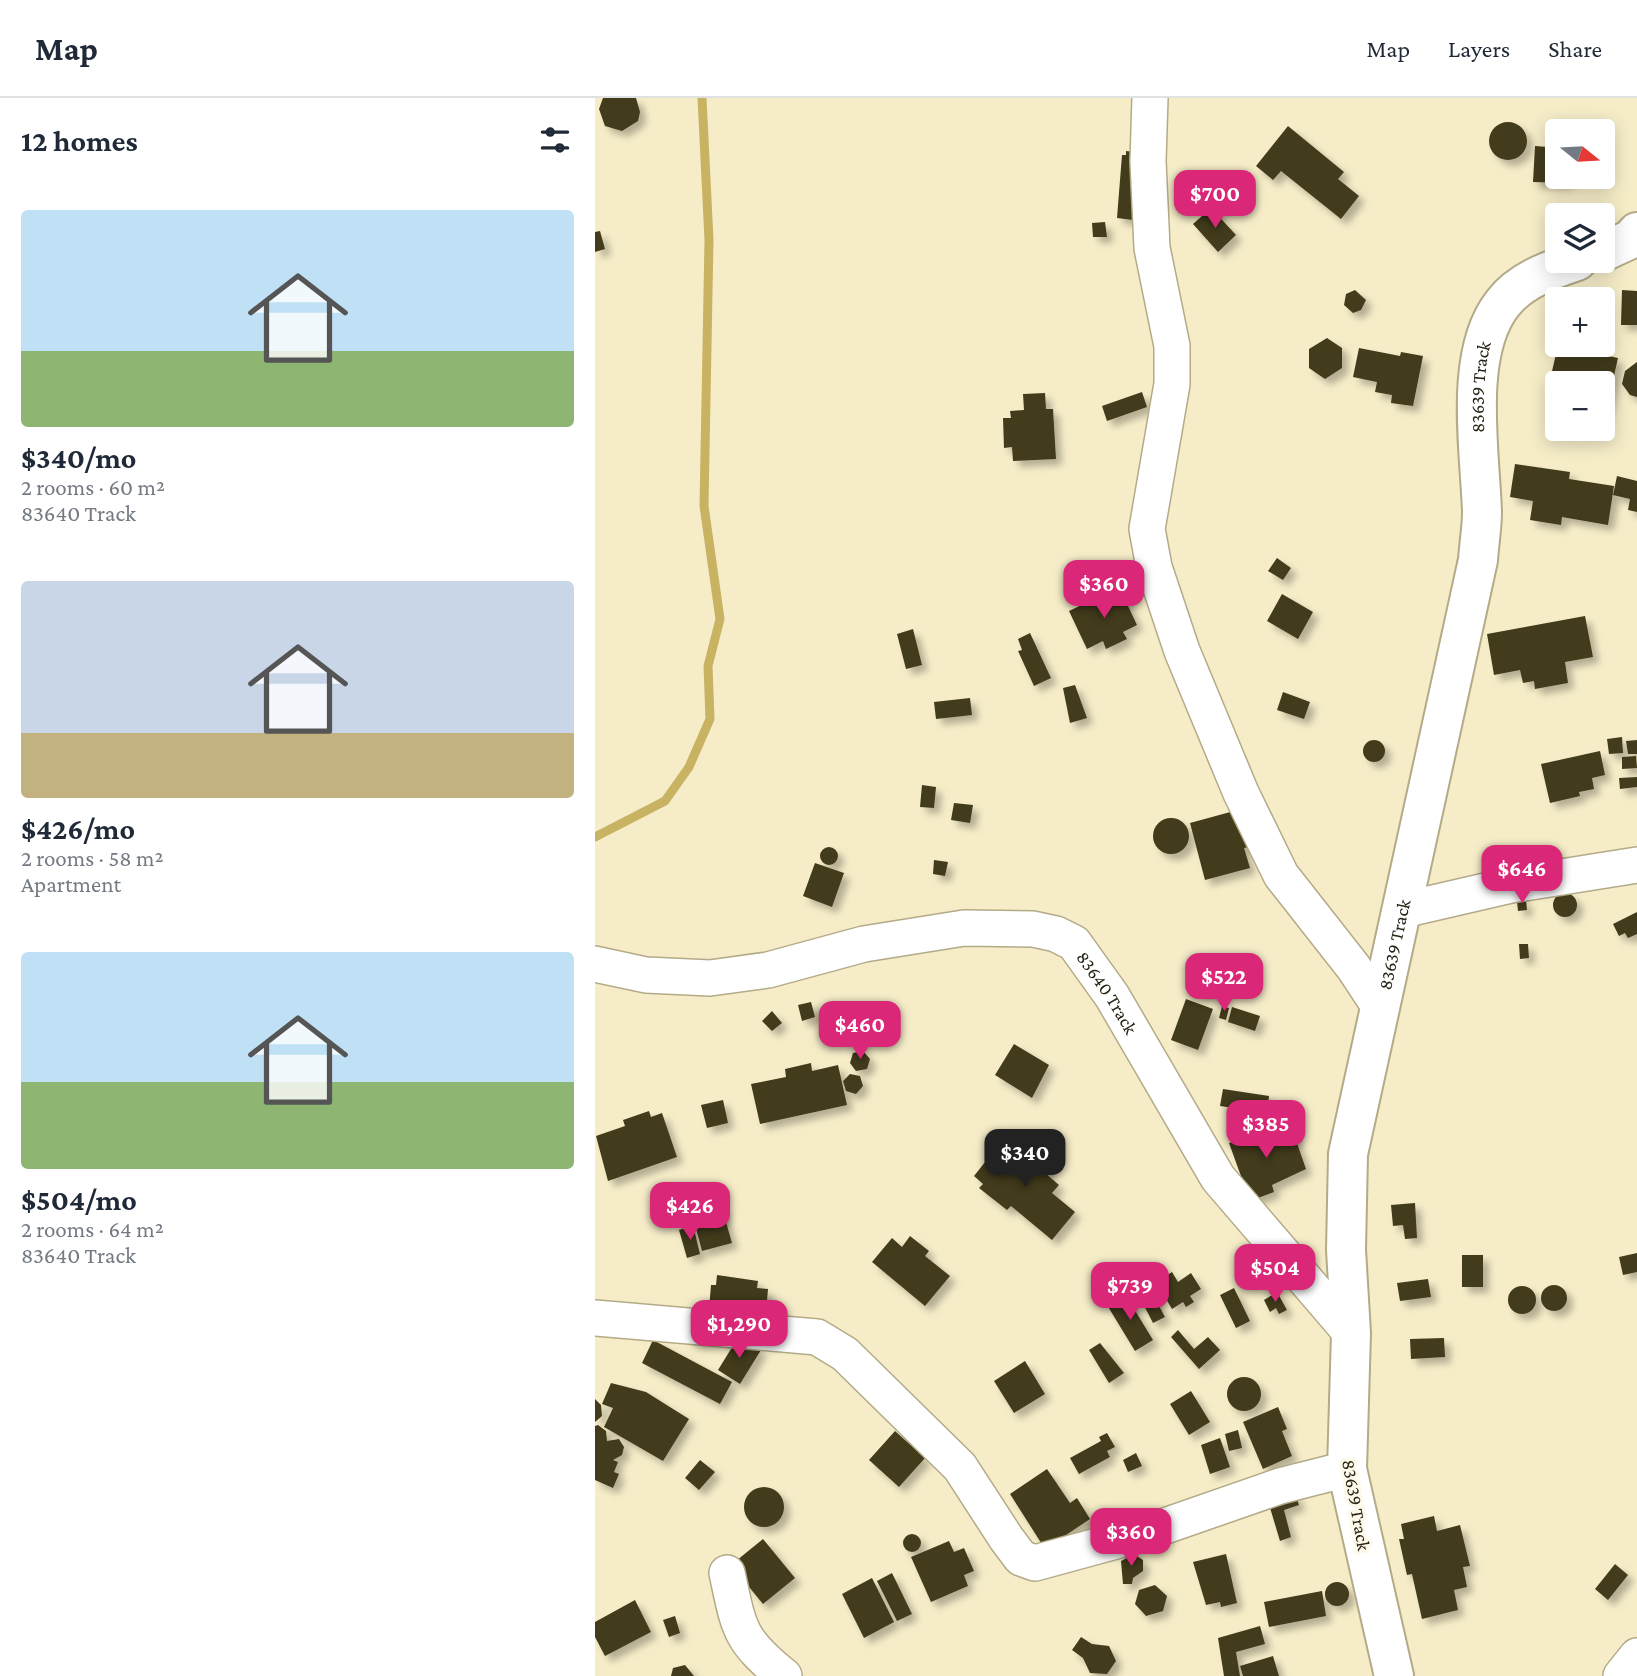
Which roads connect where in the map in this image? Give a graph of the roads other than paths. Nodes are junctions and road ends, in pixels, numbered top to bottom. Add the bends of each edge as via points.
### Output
1 (1150, 98) edge
2 (1637, 232) edge
3 (1615, 246) edge
4 (1547, 273) edge
5 (1637, 864) edge
6 (1403, 910) junction
7 (595, 964) edge
8 (1381, 1009) junction
9 (595, 1318) edge
10 (1352, 1332) junction
11 (1347, 1469) junction
12 (727, 1573) dead end
13 (1637, 1656) edge
14 (784, 1676) edge
15 (1394, 1676) edge
16 (1621, 1676) edge

1 - 8 street via 1152,248 1172,346 1172,384 1149,517 1154,567 1182,651 1281,875
2 - 3 street
4 - 6 street, 83639 Track via 1525,282 1503,303 1481,349 1478,560
5 - 6 street via 1511,885
6 - 8 street, 83639 Track
7 - 10 street, 83640 Track via 646,975 710,978 768,970 864,944 964,928 1056,934 1074,943 1112,996 1218,1178
8 - 10 street, 83639 Track via 1348,1154 1346,1250
9 - 11 street via 817,1337 845,1354 960,1467 1021,1558 1035,1563
10 - 11 street, 83639 Track
11 - 15 street, 83639 Track
12 - 14 street via 747,1644
13 - 16 street

